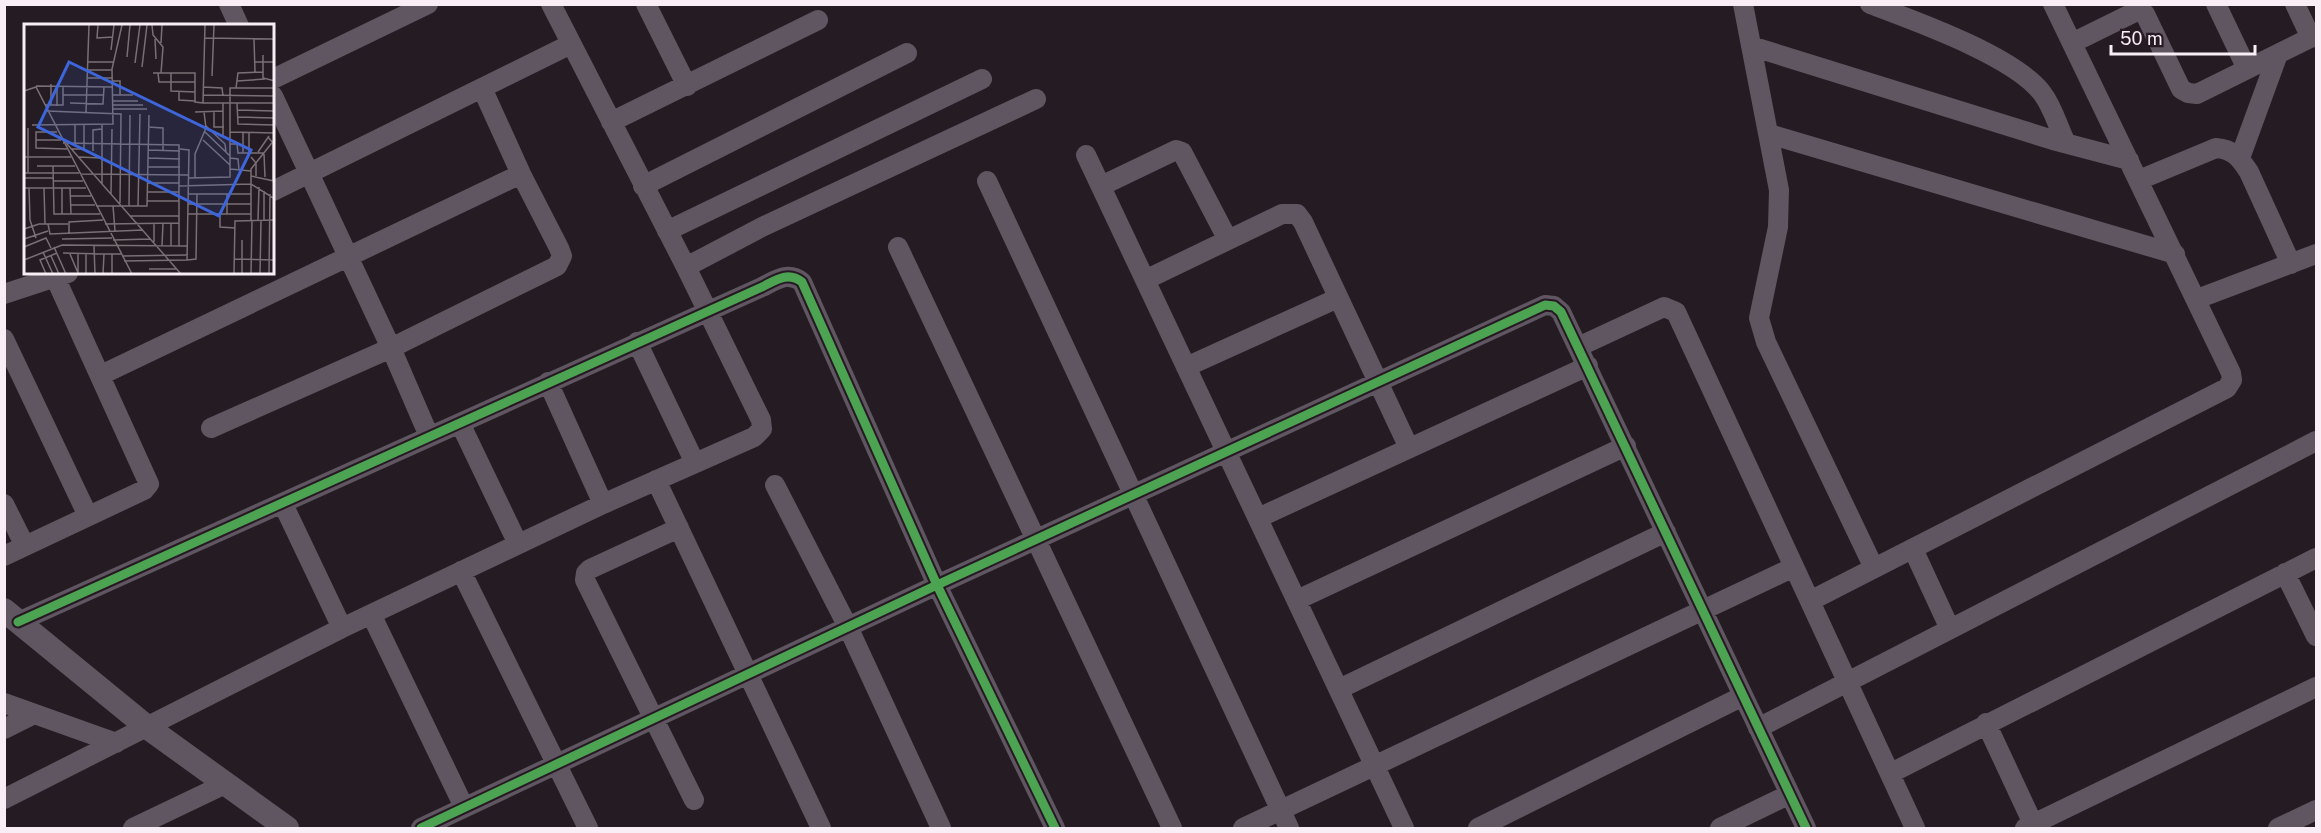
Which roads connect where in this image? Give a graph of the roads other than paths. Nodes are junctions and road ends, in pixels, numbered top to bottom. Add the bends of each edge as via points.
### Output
1 (229, 4) edge
2 (428, 4) edge
3 (551, 4) edge
4 (646, 4) edge
5 (1743, 4) edge
6 (1870, 4) edge
7 (2053, 4) edge
8 (2216, 4) edge
9 (2295, 4) edge
10 (2138, 8) edge
11 (818, 20) dead end
12 (238, 24) edge
13 (2314, 36) edge
14 (2072, 43) junction
15 (571, 44) junction
16 (1751, 46) junction
17 (907, 53) dead end
18 (2278, 54) junction
19 (2247, 69) junction
20 (274, 79) edge
21 (982, 79) dead end
22 (687, 86) junction
23 (482, 88) junction
24 (274, 98) edge
25 (1036, 99) dead end
26 (611, 122) junction
27 (1768, 134) junction
28 (2066, 143) junction
29 (1086, 155) dead end
30 (2240, 158) junction
31 (2129, 160) junction
32 (521, 174) junction
33 (310, 175) junction
34 (2139, 180) junction
35 (987, 181) dead end
36 (643, 186) junction
37 (1101, 186) junction
38 (274, 191) edge
39 (667, 231) junction
40 (1228, 240) junction
41 (898, 247) dead end
42 (2175, 254) junction
43 (2316, 254) edge
44 (349, 256) junction
45 (2291, 264) junction
46 (686, 267) junction
47 (62, 275) edge
48 (1145, 280) junction
49 (4, 294) edge
50 (1338, 298) junction
51 (2196, 299) junction
52 (707, 312) junction
53 (4, 339) edge
54 (637, 342) junction
55 (1578, 347) junction
56 (391, 348) junction
57 (1588, 366) junction
58 (1186, 367) junction
59 (101, 375) junction
60 (1377, 381) junction
61 (548, 382) junction
62 (460, 423) junction
63 (211, 428) dead end
64 (429, 436) junction
65 (2316, 441) edge
66 (1626, 446) junction
67 (1409, 448) junction
68 (1226, 451) junction
69 (695, 463) junction
70 (656, 480) junction
71 (775, 485) dead end
72 (1132, 496) junction
73 (283, 504) junction
74 (603, 504) junction
75 (7, 513) edge
76 (88, 516) junction
77 (1258, 518) junction
78 (679, 528) junction
79 (1666, 532) junction
80 (1037, 540) junction
81 (518, 544) junction
82 (25, 546) junction
83 (1912, 549) junction
84 (4, 556) edge
85 (2316, 558) edge
86 (1794, 567) junction
87 (1874, 568) junction
88 (461, 571) junction
89 (2285, 573) junction
90 (937, 585) junction
91 (1298, 600) junction
92 (1810, 601) junction
93 (1703, 612) junction
94 (11, 616) edge
95 (372, 616) junction
96 (848, 627) junction
97 (342, 628) junction
98 (1950, 629) junction
99 (2316, 636) edge
100 (750, 674) junction
101 (1849, 682) junction
102 (2316, 687) edge
103 (1339, 689) junction
104 (1743, 696) junction
105 (4, 703) edge
106 (34, 714) junction
107 (652, 718) junction
108 (1986, 723) junction
109 (147, 727) junction
110 (1758, 728) junction
111 (4, 729) edge
112 (116, 743) junction
113 (557, 762) junction
114 (1375, 766) junction
115 (1891, 773) junction
116 (223, 784) junction
117 (1790, 794) junction
118 (4, 799) edge
119 (694, 800) dead end
120 (464, 807) junction
121 (2316, 812) edge
122 (1285, 820) edge
123 (2031, 827) edge
124 (133, 828) edge
125 (287, 828) edge
126 (421, 828) edge
127 (588, 828) edge
128 (821, 828) edge
129 (941, 828) edge
130 (1055, 828) edge
131 (1172, 828) edge
132 (1243, 828) edge
133 (1404, 828) edge
134 (1478, 828) edge
135 (1720, 828) edge
136 (1806, 828) edge
137 (1915, 828) edge
138 (2278, 828) edge

1 - 12 street
2 - 20 street
3 - 15 street
4 - 22 street
5 - 16 street
6 - 28 street via 1932,28 2020,71 2044,95
7 - 14 street
8 - 19 street
9 - 13 street
10 - 14 street
10 - 19 street via 2145,14 2181,89 2188,93 2197,94
11 - 22 street
13 - 18 street
14 - 31 street
15 - 23 street
15 - 26 street
16 - 27 street
16 - 28 street
17 - 36 street
18 - 19 street
18 - 30 street
21 - 39 street
22 - 26 street
23 - 32 street
23 - 33 street
24 - 33 street
25 - 46 street via 762,227
26 - 36 street
27 - 42 street
27 - 87 street via 1779,190 1778,227 1759,318 1766,342
28 - 31 street
29 - 37 street
30 - 34 street via 2228,149 2216,148
30 - 45 street
31 - 34 street
32 - 44 street
32 - 56 street via 559,248 562,256 557,266
33 - 38 street
33 - 44 street
34 - 42 street
35 - 72 street
36 - 39 street
37 - 40 street via 1176,150 1182,152
37 - 48 street
39 - 46 street
40 - 48 street
40 - 50 street via 1282,214 1297,214
41 - 80 street
42 - 51 street
43 - 45 street
44 - 56 street
44 - 59 street
45 - 51 street
46 - 52 street
47 - 49 street
47 - 59 street
48 - 58 street
50 - 58 street
50 - 60 street
51 - 83 street via 2231,372 2228,388
52 - 54 street
52 - 69 street via 762,429 754,437
52 - 90 street via 787,276 802,282
53 - 76 street
54 - 61 street
54 - 69 street
55 - 57 street
55 - 60 street via 1561,312 1545,305
55 - 86 street via 1664,307 1677,312
56 - 63 street
56 - 64 street
57 - 66 street
57 - 67 street
58 - 68 street
59 - 76 street via 149,484
60 - 67 street
60 - 68 street
61 - 62 street
61 - 74 street
62 - 64 street
62 - 81 street
64 - 73 street
65 - 98 street
66 - 79 street
66 - 91 street
67 - 77 street
68 - 72 street
68 - 77 street
69 - 70 street
70 - 74 street
70 - 78 street
71 - 96 street
72 - 80 street
72 - 122 street
73 - 94 street
73 - 97 street
74 - 81 street
75 - 82 street
76 - 82 street
77 - 91 street
78 - 100 street
78 - 107 street via 586,573 585,580
79 - 93 street
79 - 103 street
80 - 90 street
80 - 131 street
81 - 88 street
82 - 84 street
83 - 87 street
83 - 98 street
85 - 89 street
86 - 92 street
86 - 93 street
87 - 92 street
88 - 95 street
88 - 113 street
89 - 99 street
89 - 108 street
90 - 96 street
90 - 130 street
91 - 103 street
92 - 101 street
93 - 104 street
93 - 114 street
94 - 109 street
95 - 97 street
95 - 120 street
96 - 100 street
96 - 129 street
97 - 109 street
98 - 101 street
100 - 107 street
100 - 128 street
101 - 110 street
101 - 115 street
102 - 123 street
103 - 114 street
104 - 110 street
104 - 134 street
105 - 106 street
106 - 111 street
106 - 112 street
107 - 113 street
107 - 119 street
108 - 115 street
108 - 123 street
109 - 112 street
109 - 116 street
110 - 117 street
112 - 118 street
113 - 120 street
113 - 127 street
114 - 122 street
114 - 133 street
115 - 137 street
116 - 124 street
116 - 125 street
117 - 135 street
117 - 136 street
120 - 126 street
121 - 138 street
122 - 132 street

